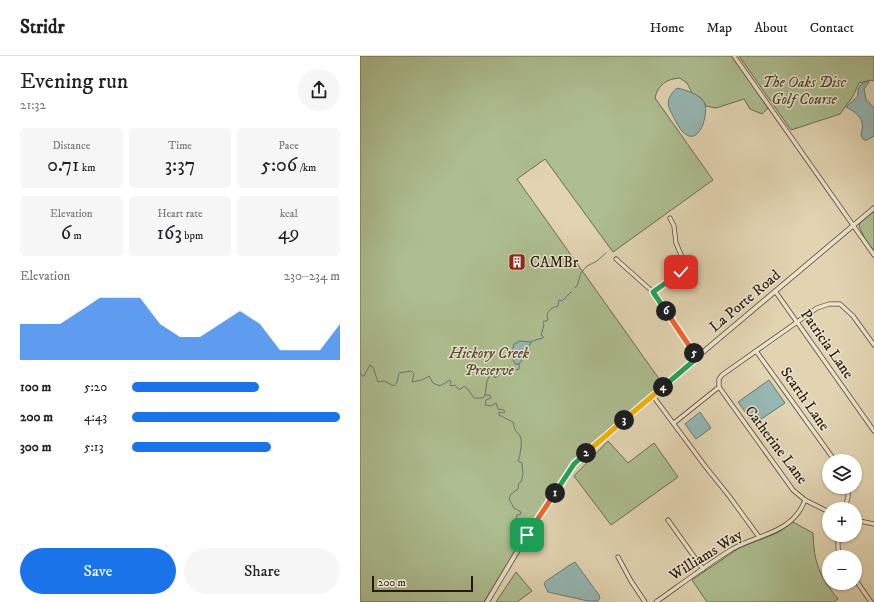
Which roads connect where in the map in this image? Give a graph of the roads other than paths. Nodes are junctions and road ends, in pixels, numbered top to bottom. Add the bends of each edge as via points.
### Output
1 (734, 56) edge
2 (874, 208) edge
3 (670, 218) dead end
4 (853, 225) junction
5 (874, 255) edge
6 (616, 259) dead end
7 (653, 292) junction
8 (775, 292) junction
9 (797, 322) junction
10 (874, 345) edge
11 (756, 351) junction
12 (697, 358) junction
13 (719, 387) junction
14 (653, 396) junction
15 (674, 423) junction
16 (874, 431) edge
17 (830, 454) edge
18 (805, 500) junction
19 (822, 508) edge
20 (668, 520) dead end
21 (862, 521) edge
22 (874, 524) edge
23 (759, 537) junction
24 (618, 558) dead end
25 (703, 569) junction
26 (862, 590) edge
27 (487, 602) edge
28 (644, 602) edge
29 (656, 602) edge
30 (871, 602) edge

1 - 4 street
2 - 4 street, La Porte Road
3 - 7 street via 685,267
4 - 5 street
4 - 8 street, La Porte Road
6 - 7 street
7 - 12 street
8 - 9 street, Patricia Lane
8 - 12 street, La Porte Road
9 - 10 street via 818,308 840,304 853,316
9 - 11 street
9 - 16 street, Patricia Lane
11 - 13 street via 722,375
11 - 17 street, Scarth Lane
12 - 14 street, La Porte Road
13 - 15 street
13 - 18 street, Catherine Lane via 793,490
14 - 15 street
14 - 27 street, La Porte Road via 574,464
15 - 23 street
18 - 19 street, Catherine Lane
18 - 23 street, Williams Way via 787,524 776,532
20 - 25 street
21 - 22 street
23 - 25 street, Williams Way via 734,548
24 - 28 street
25 - 29 street, Williams Way
26 - 30 street

